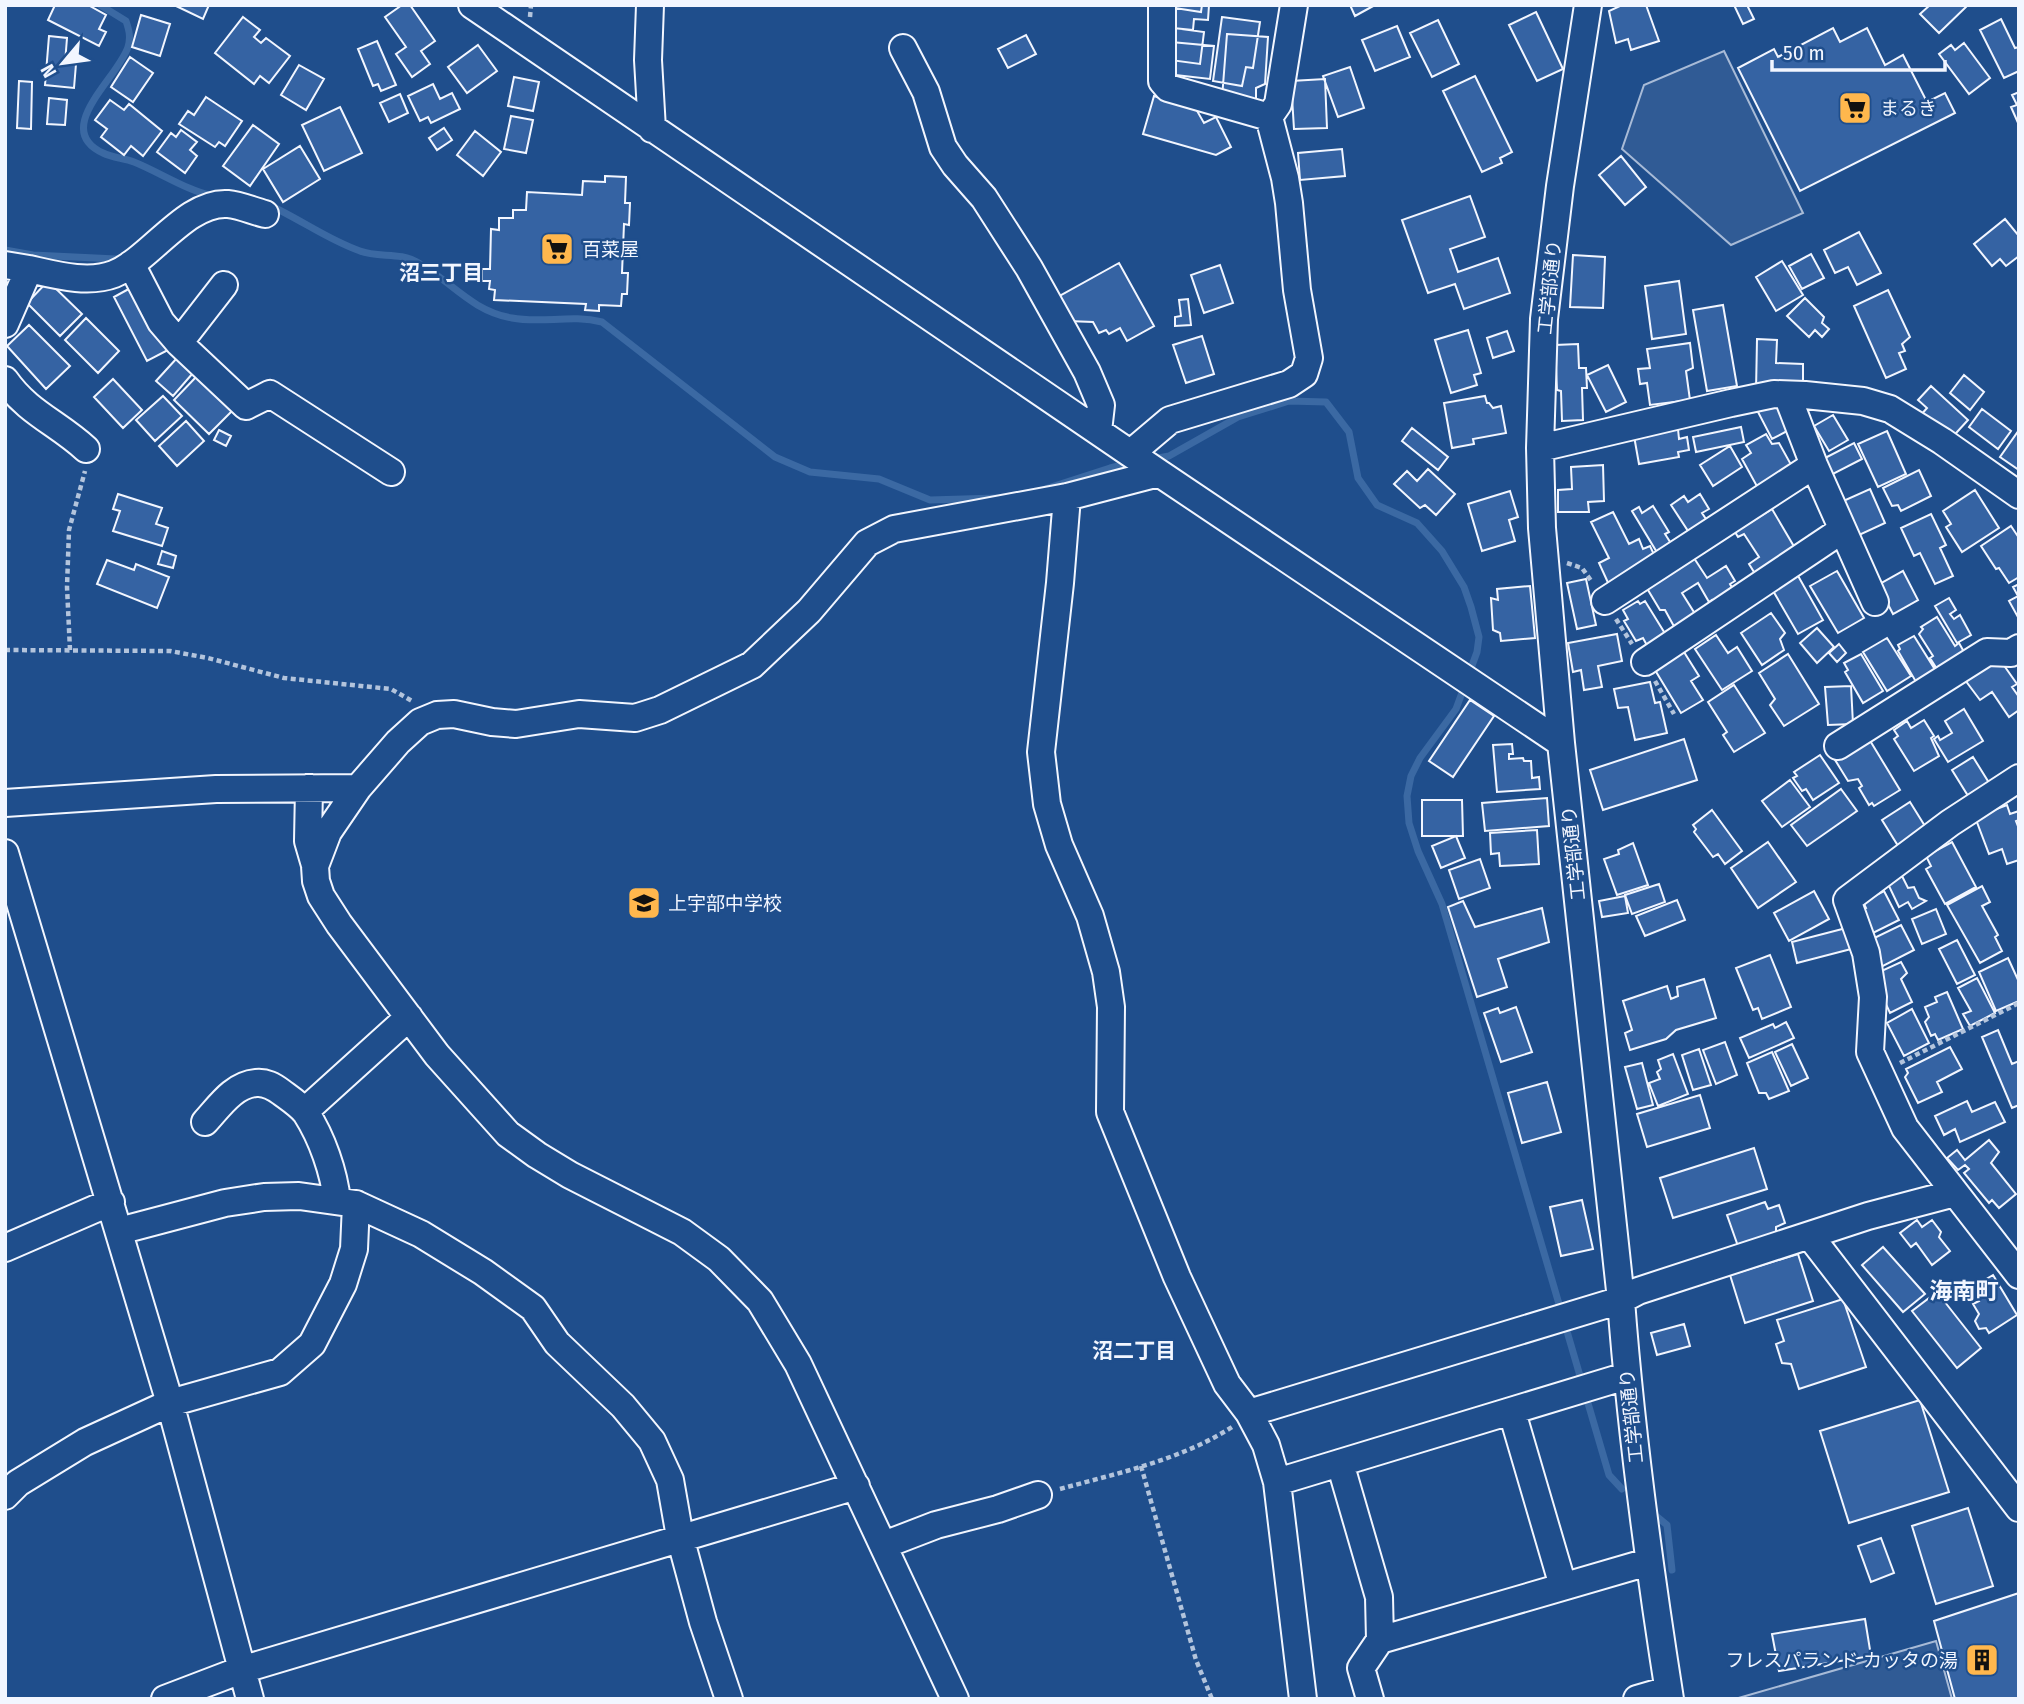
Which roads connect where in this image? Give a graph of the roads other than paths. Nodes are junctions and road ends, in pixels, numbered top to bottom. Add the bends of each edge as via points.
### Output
1 (472, 5) edge
2 (650, 5) edge
3 (1162, 5) edge
4 (1294, 5) edge
5 (1588, 5) edge
6 (903, 48) dead end
7 (1269, 117) junction
8 (652, 129) junction
9 (265, 214) dead end
10 (131, 264) junction
11 (17, 267) edge
12 (224, 285) dead end
13 (5, 324) edge
14 (179, 343) junction
15 (5, 380) edge
16 (1787, 395) junction
17 (1098, 431) junction
18 (1540, 448) junction
19 (86, 449) road end
20 (1130, 453) junction
21 (1814, 465) junction
22 (391, 472) dead end
23 (1159, 473) junction
24 (2019, 495) edge
25 (1067, 497) junction
26 (1842, 530) junction
27 (1605, 601) road end
28 (1875, 602) dead end
29 (2019, 648) edge
30 (1645, 663) road end
31 (1561, 743) junction
32 (1838, 746) dead end
33 (2019, 778) edge
34 (309, 788) junction
35 (358, 788) junction
36 (5, 803) edge
37 (5, 853) edge
38 (315, 866) junction
39 (409, 1017) junction
40 (304, 1111) junction
41 (205, 1122) dead end
42 (1955, 1193) junction
43 (111, 1202) junction
44 (346, 1202) junction
45 (119, 1231) junction
46 (1810, 1236) junction
47 (5, 1248) edge
48 (2019, 1275) edge
49 (1621, 1300) junction
50 (1626, 1376) junction
51 (170, 1403) junction
52 (1512, 1412) junction
53 (1249, 1413) junction
54 (1340, 1463) junction
55 (1277, 1482) junction
56 (856, 1486) junction
57 (1038, 1495) road end
58 (5, 1496) edge
59 (2019, 1508) edge
60 (680, 1537) junction
61 (884, 1545) junction
62 (1648, 1562) junction
63 (1563, 1586) junction
64 (1380, 1640) junction
65 (242, 1670) junction
66 (1669, 1694) edge
67 (165, 1699) edge
68 (250, 1699) edge
69 (729, 1699) edge
70 (955, 1699) edge
71 (1303, 1699) edge
72 (1370, 1699) edge
73 (1637, 1699) edge

1 - 8 street
2 - 8 street
3 - 7 street via 1162,81 1168,88
4 - 7 street via 1278,104
5 - 18 street, 工学部通り via 1544,319
6 - 17 street via 926,92 943,147 984,198 1029,268 1087,372 1101,405
7 - 20 street via 1287,190 1309,358 1304,374 1289,384 1170,420
8 - 17 street
9 - 10 street via 227,204 204,208
10 - 11 street via 94,279
10 - 14 street via 162,322
11 - 13 street
12 - 14 street
14 - 22 street via 246,406 270,394
15 - 19 street via 36,414
16 - 18 street via 1731,403
16 - 21 street
16 - 24 street via 1863,401 1890,409
17 - 20 street
18 - 31 street, 工学部通り via 1544,557
20 - 23 street
21 - 26 street
21 - 27 street
23 - 25 street
23 - 31 street
25 - 35 street via 894,529 867,543 809,611 752,665 660,709 635,718 579,714 516,724 437,715 420,722 398,742
25 - 53 street via 1041,752 1047,804 1106,972 1111,1007 1110,1112 1177,1276 1227,1384
26 - 28 street
26 - 30 street
29 - 32 street via 2011,653 1987,652
31 - 49 street, 工学部通り
33 - 42 street via 1847,900 1866,953 1873,997 1870,1052 1905,1128
34 - 35 street
34 - 36 street via 216,789
34 - 38 street via 308,841
35 - 38 street via 328,832
37 - 43 street
38 - 39 street via 321,896
39 - 40 street
39 - 56 street via 508,1134 570,1175 682,1232 719,1259 761,1301 798,1364
40 - 41 street via 268,1083 256,1083 230,1094
40 - 44 street
42 - 46 street
42 - 48 street
43 - 45 street
43 - 47 street
44 - 45 street via 264,1197
44 - 51 street via 354,1249 343,1284 312,1344 280,1372
44 - 60 street via 421,1234 533,1308 557,1343 623,1406 652,1441 670,1480
45 - 51 street
46 - 49 street
46 - 59 street
49 - 50 street, 工学部通り
49 - 53 street
50 - 52 street
50 - 62 street, 工学部通り
51 - 58 street via 85,1442 18,1483
51 - 65 street
52 - 54 street
52 - 63 street
53 - 55 street via 1266,1445
54 - 55 street
54 - 64 street via 1379,1597
55 - 71 street
56 - 60 street
56 - 61 street
57 - 61 street
60 - 65 street
60 - 69 street
61 - 70 street
62 - 63 street
62 - 66 street, 工学部通り
63 - 64 street
64 - 72 street via 1361,1668
65 - 67 street
65 - 68 street
66 - 73 street

